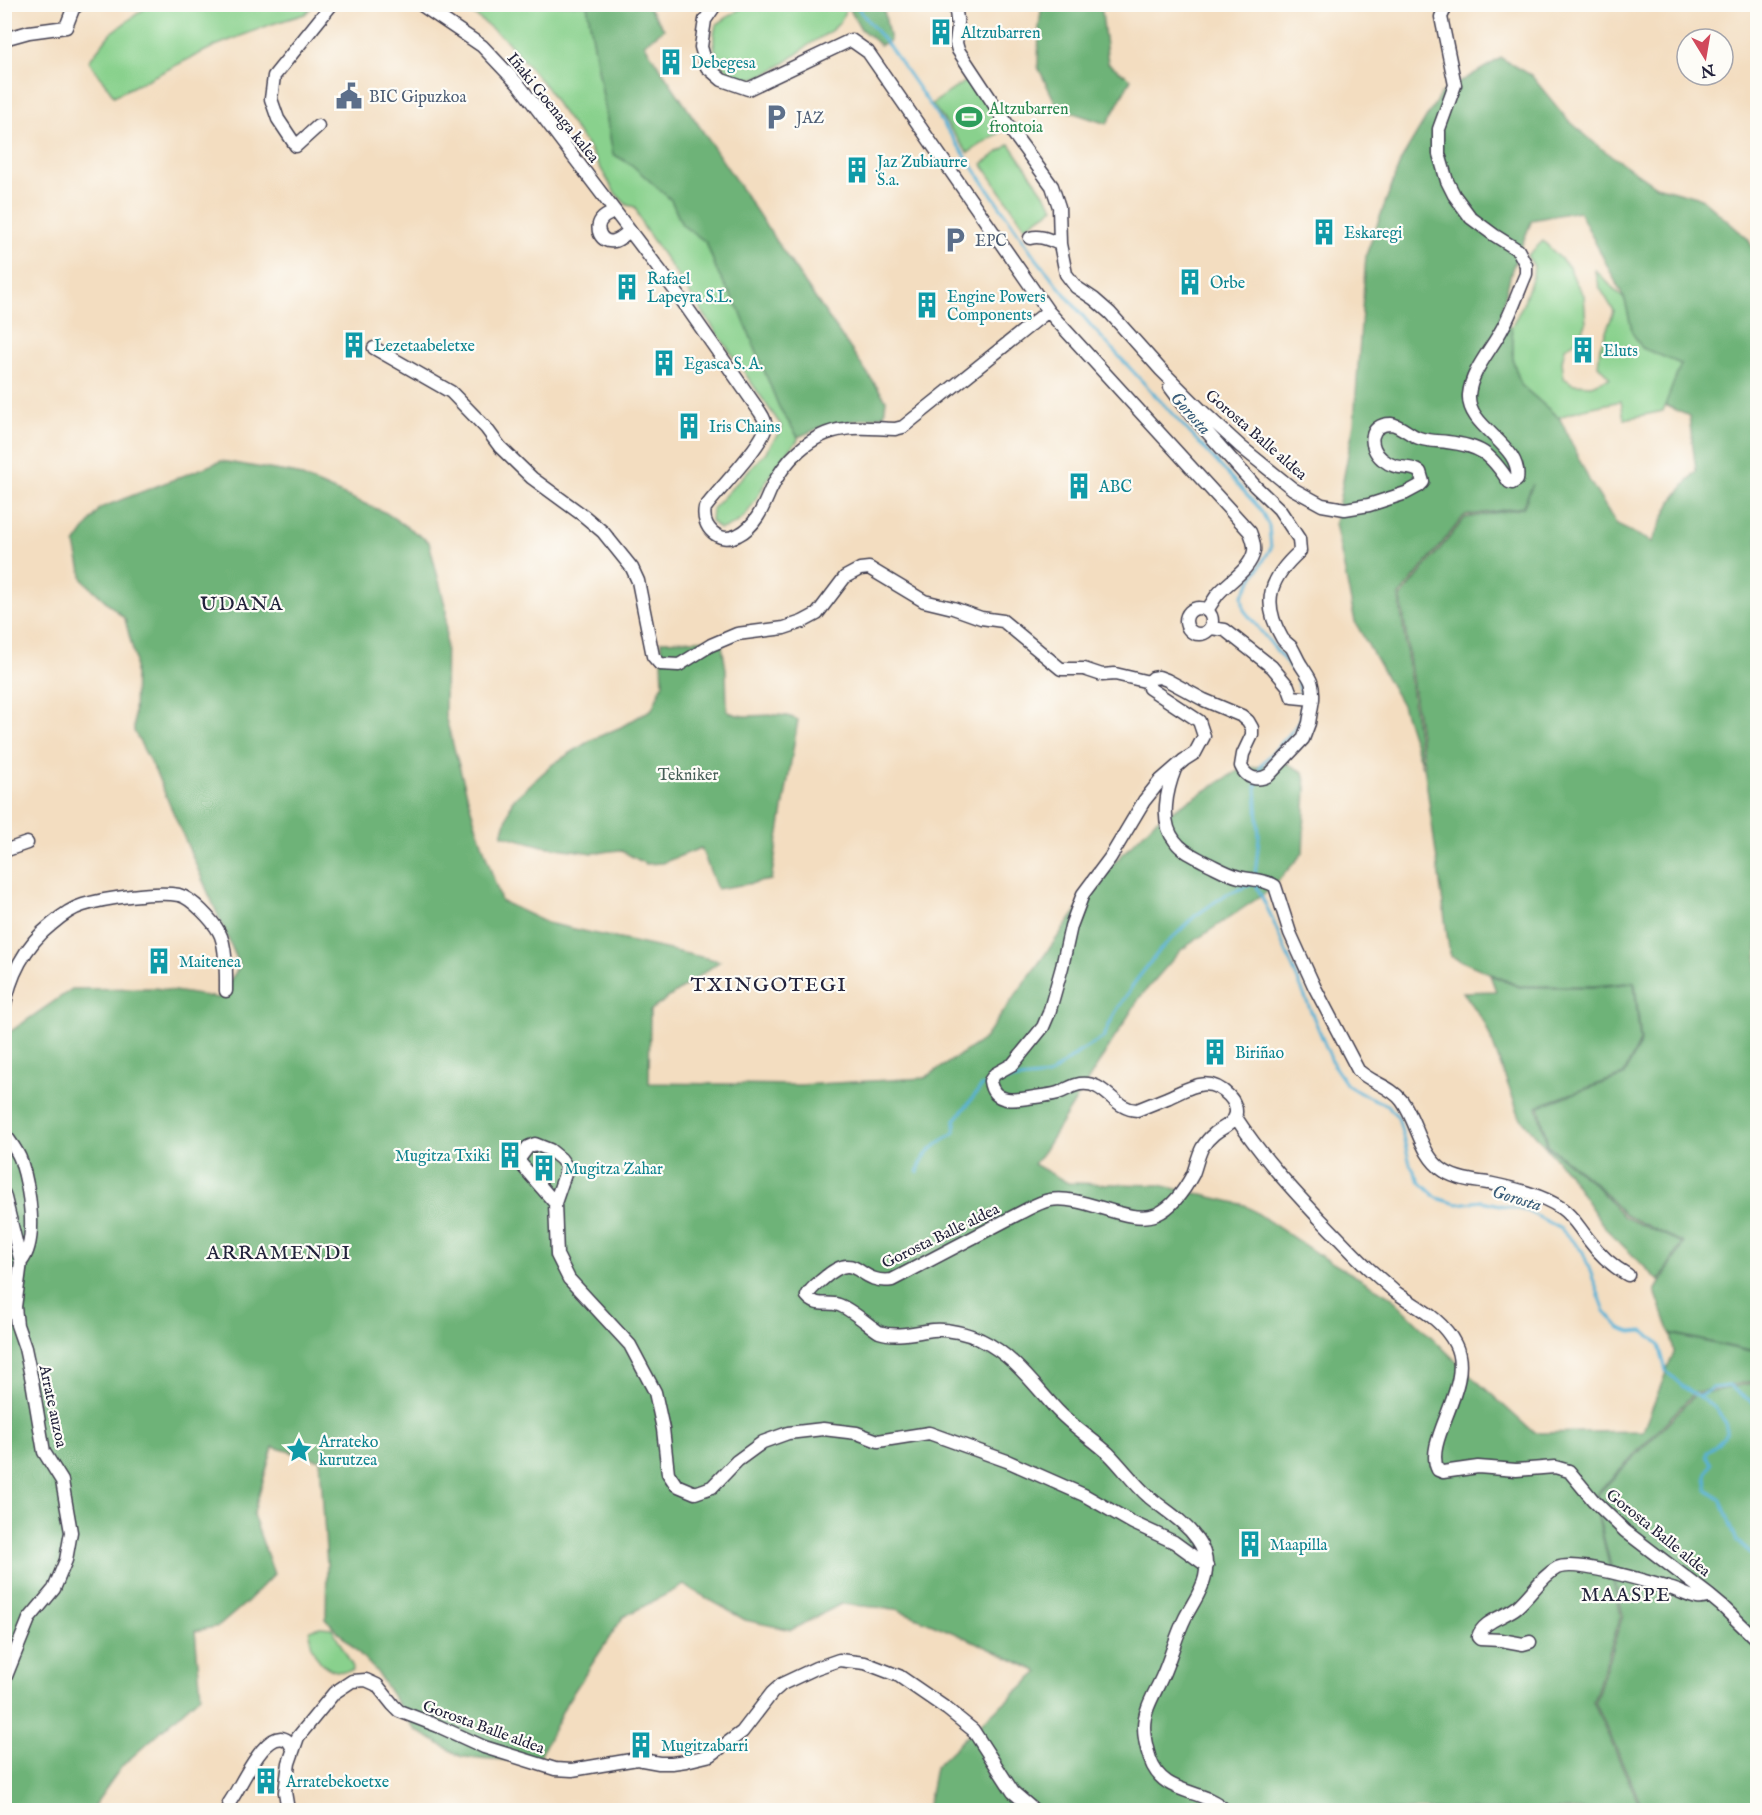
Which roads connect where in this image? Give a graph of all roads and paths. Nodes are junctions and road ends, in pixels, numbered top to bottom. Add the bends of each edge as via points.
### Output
1 (78, 4) edge
2 (332, 4) edge
3 (420, 4) edge
4 (716, 4) edge
5 (955, 4) edge
6 (1447, 4) edge
7 (4, 39) edge
8 (318, 126) dead end
9 (619, 215) junction
10 (630, 231) junction
11 (1030, 238) dead end
12 (1060, 244) junction
13 (1048, 311) junction
14 (374, 348) dead end
15 (1161, 370) junction
16 (1207, 610) junction
17 (1211, 628) junction
18 (1149, 682) junction
19 (1306, 698) junction
20 (1175, 768) junction
21 (27, 843) dead end
22 (4, 851) edge
23 (226, 991) dead end
24 (4, 1010) edge
25 (1235, 1116) junction
26 (4, 1133) edge
27 (4, 1194) edge
28 (555, 1203) junction
29 (21, 1262) junction
30 (1628, 1275) dead end
31 (1207, 1566) junction
32 (1710, 1596) junction
33 (1758, 1641) edge
34 (1530, 1642) dead end
35 (4, 1681) edge
36 (291, 1745) junction
37 (229, 1803) dead end
38 (288, 1810) edge
39 (1034, 1810) edge
40 (1225, 1810) edge

1 - 7 street via 66,27
2 - 8 street via 273,76 271,99 278,119 296,146
3 - 9 street, Iñaki Goenaga kalea via 482,46 519,85
4 - 13 street via 705,20 703,33 701,47 707,67 722,80 748,89 850,40 868,52
5 - 12 street, Gorosta Balle aldea via 958,50 1056,194
6 - 15 street, Gorosta Balle aldea via 1441,17 1455,85 1439,129 1439,154 1447,181 1471,218 1518,250 1526,265 1526,274 1503,328 1474,377 1469,397 1474,415 1510,453 1519,472 1517,480 1509,482 1495,462 1479,449 1420,438 1392,424 1378,427 1373,433 1375,450 1395,468 1420,472 1419,486 1369,505 1345,509 1322,505 1293,489 1240,446
9 - 10 street
9 - 10 street via 601,219 600,235 612,242
10 - 13 street via 765,421 758,444 705,508 708,528 724,538 740,535 752,524 781,472 803,448 845,428 903,427
11 - 12 street via 1044,237
12 - 15 street, Gorosta Balle aldea via 1066,274 1076,287 1110,313
13 - 16 street via 1250,532 1254,551 1251,559
14 - 18 street via 451,392 532,478 603,532 638,581 653,656 660,664 679,665 737,634 802,622 817,614 845,577 869,568 924,602 1003,621 1060,669 1084,669
15 - 19 street via 1185,407 1279,509 1299,540 1300,551 1275,580 1271,612 1282,639 1309,676 1313,690
16 - 17 street via 1213,618
16 - 17 street via 1192,609 1187,627 1199,635
17 - 19 street via 1225,630 1272,667 1288,686 1292,698
18 - 19 street via 1159,677 1248,721 1252,735 1240,766 1247,776 1258,778 1269,775 1302,739 1309,723
18 - 20 street, Gorosta Balle aldea via 1153,692 1191,714 1203,729 1204,736 1195,753
20 - 25 street, Gorosta Balle aldea via 1144,801 1083,894 1043,1027 1013,1064 994,1074 990,1081 993,1092 1013,1101 1051,1095 1078,1084 1091,1085 1125,1108 1137,1110 1195,1085 1209,1084 1232,1100
20 - 30 street via 1166,811 1175,842 1224,871 1275,886 1290,933 1358,1070 1402,1101 1431,1160 1455,1176 1521,1191 1558,1206 1616,1269
21 - 22 street
23 - 24 street via 220,934 202,910 181,895 124,897 81,905 51,924 25,953 8,989
25 - 31 street, Gorosta Balle aldea via 1207,1142 1182,1191 1157,1214 1138,1217 1072,1200 1051,1200 892,1280 876,1280 847,1265 834,1270 807,1296 817,1304 838,1305 887,1335 952,1331 981,1340 1008,1357 1067,1420 1188,1528 1203,1548
25 - 32 street, Gorosta Balle aldea via 1282,1178 1343,1243 1393,1290 1434,1318 1454,1341 1459,1372 1456,1393 1436,1447 1438,1470 1555,1467 1569,1472 1625,1531
26 - 29 street, Arrate auzoa via 21,1159 30,1197 27,1255
27 - 29 street, Arrate auzoa
28 - 28 street via 519,1159 535,1144 550,1150 566,1166
28 - 31 street via 557,1255 569,1279 630,1345 655,1392 668,1473 676,1485 695,1493 712,1487 763,1442 788,1433 823,1429 856,1433 878,1441 929,1433 1084,1495 1174,1542
29 - 35 street, Arrate auzoa via 16,1325 33,1381 44,1452 62,1482 71,1532 66,1560 54,1589 29,1619
31 - 40 street via 1144,1728 1150,1760 1164,1779
32 - 33 street, Gorosta Balle aldea
32 - 34 street, Gorosta Balle aldea via 1694,1598 1606,1571 1560,1566 1512,1611 1486,1625 1478,1637
36 - 37 street via 281,1738 267,1743
36 - 38 street, Gorosta Balle aldea via 285,1792
36 - 39 street, Gorosta Balle aldea via 334,1693 352,1681 366,1680 377,1685 393,1706 409,1716 484,1747 555,1769 582,1770 637,1759 659,1763 686,1761 711,1755 731,1741 782,1684 828,1663 852,1660 899,1676 973,1730 1013,1792

